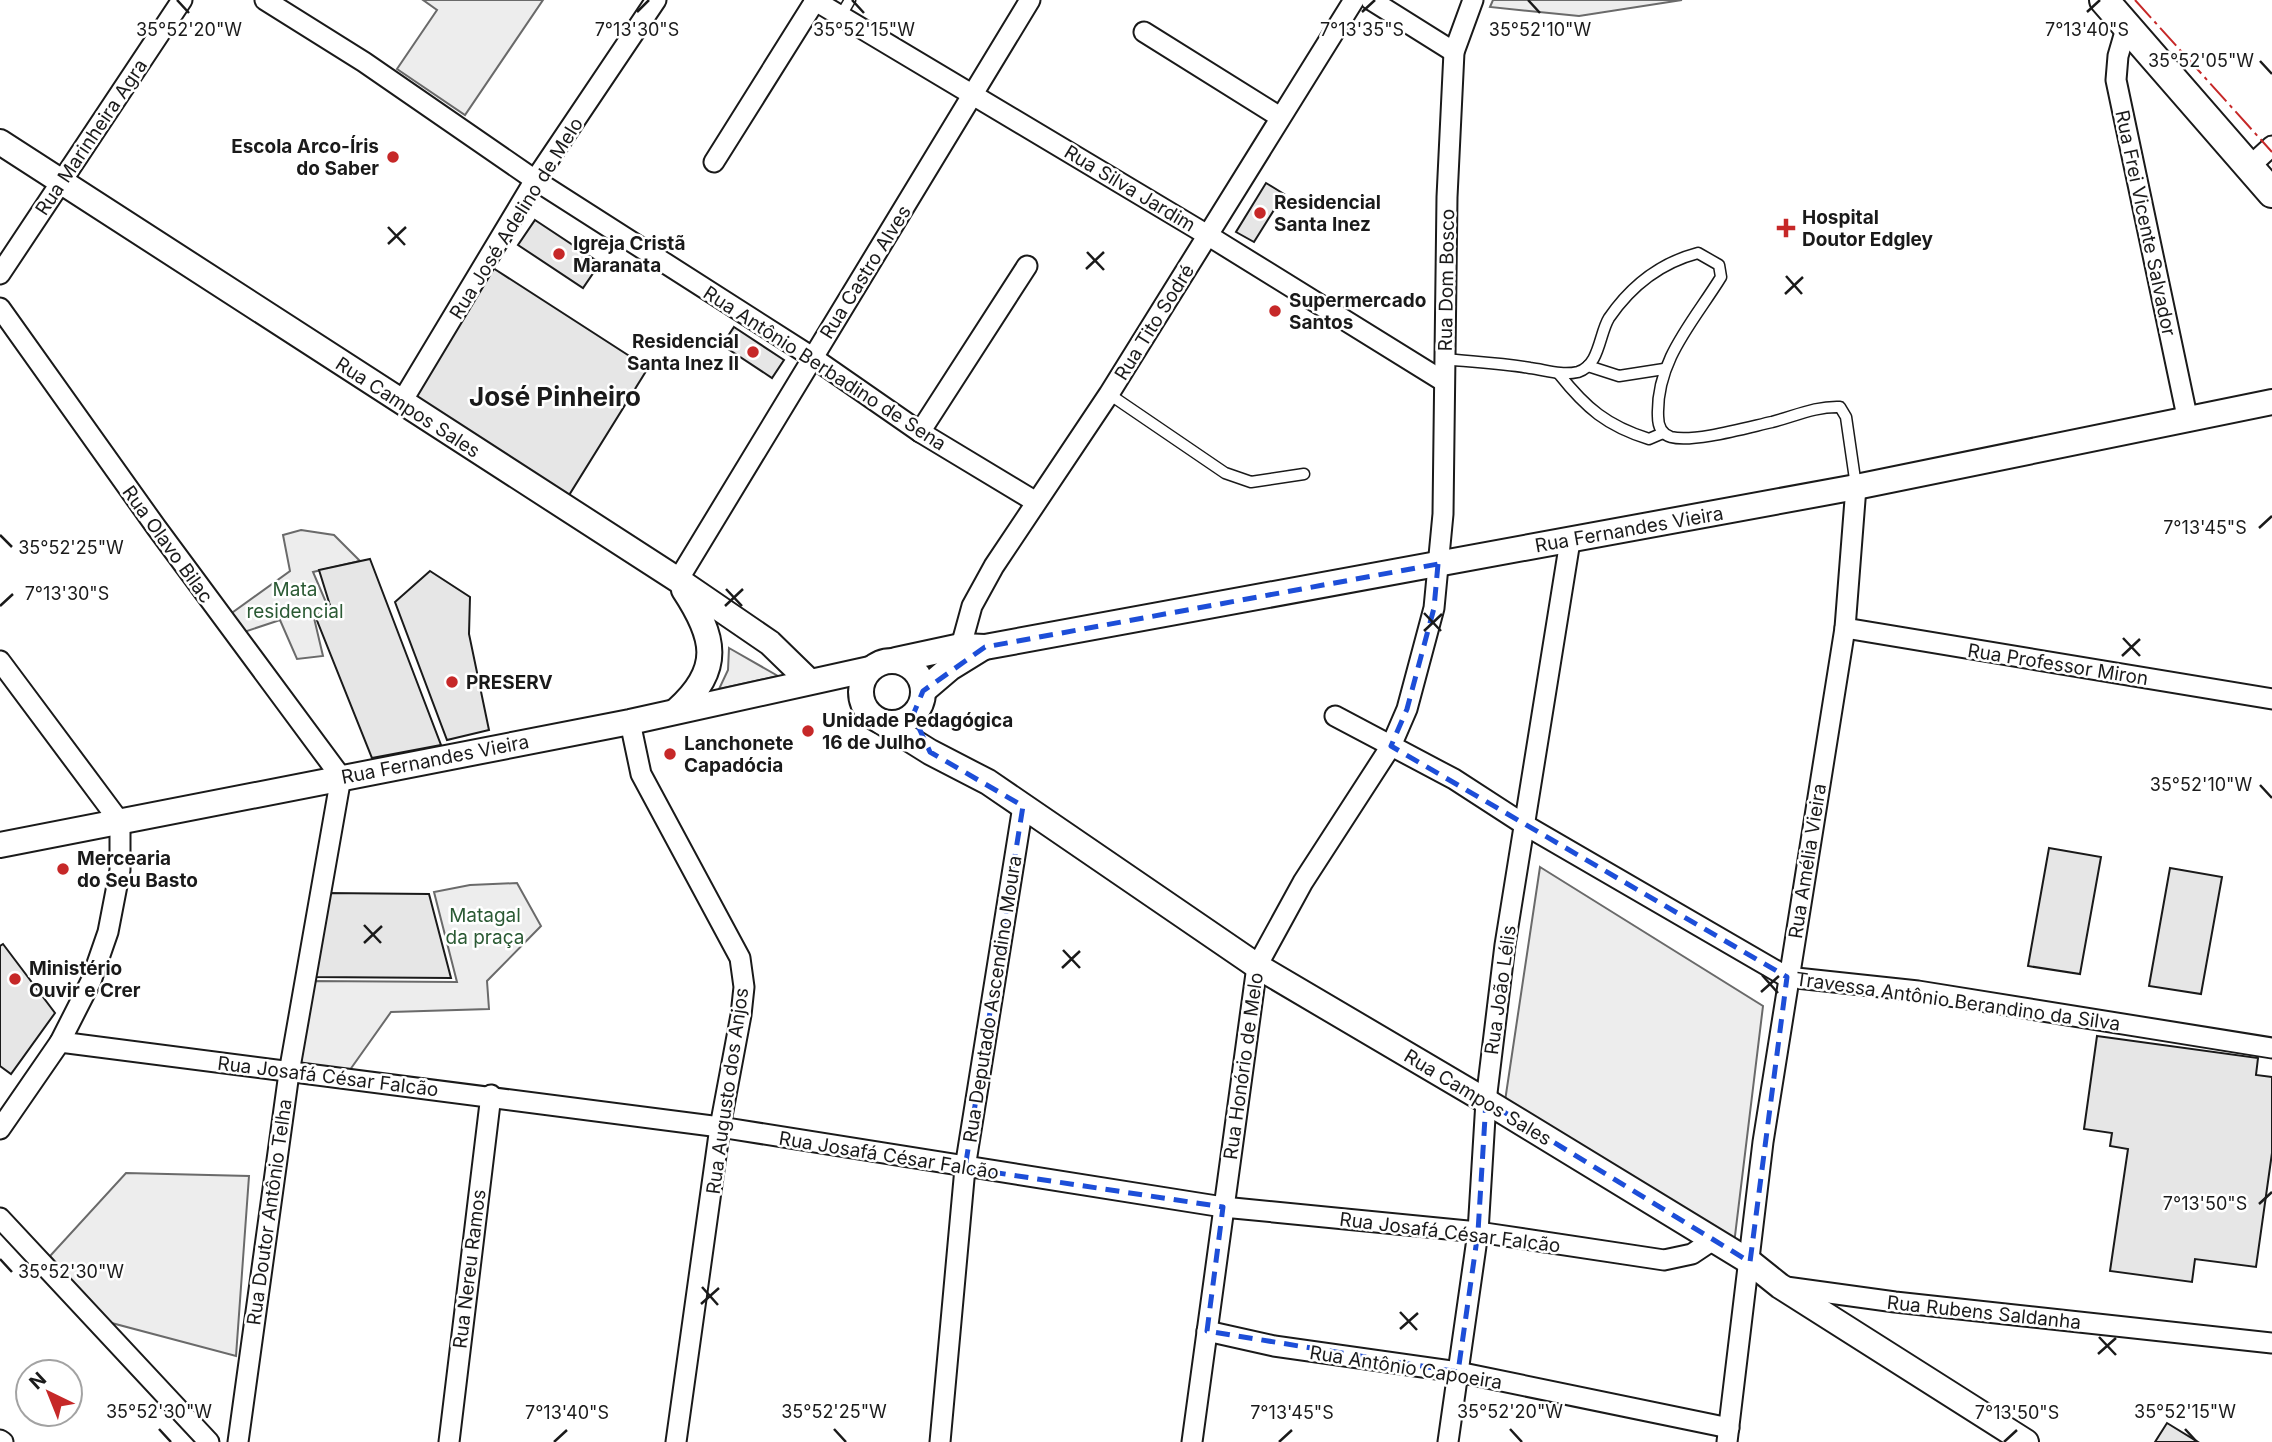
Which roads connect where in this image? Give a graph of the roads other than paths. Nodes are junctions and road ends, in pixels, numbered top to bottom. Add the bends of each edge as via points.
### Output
1 (182, 0) edge
2 (265, 0) edge
3 (656, 0) edge
4 (850, 0) edge
5 (1030, 0) edge
6 (1354, 0) edge
7 (1371, 0) edge
8 (1473, 0) edge
9 (2104, 0) edge
10 (815, 1) edge
11 (840, 17) junction
12 (2127, 25) junction
13 (1144, 32) dead end
14 (1454, 52) junction
15 (971, 96) junction
16 (1280, 117) junction
17 (0, 142) edge
18 (2272, 146) edge
19 (714, 162) dead end
20 (2249, 167) junction
21 (535, 180) junction
22 (61, 181) junction
23 (2272, 193) edge
24 (1209, 236) junction
25 (1027, 266) dead end
26 (0, 274) edge
27 (0, 308) edge
28 (812, 357) junction
29 (1444, 359) junction
30 (1588, 366) junction
31 (1664, 369) junction
32 (1559, 374) junction
33 (1443, 381) junction
34 (1109, 394) junction
35 (2272, 402) edge
36 (401, 403) junction
37 (2188, 421) junction
38 (920, 432) junction
39 (1663, 433) junction
40 (1304, 474) dead end
41 (1856, 487) junction
42 (1036, 502) junction
43 (1570, 541) junction
44 (1438, 564) junction
45 (678, 580) junction
46 (1845, 628) junction
47 (973, 646) junction
48 (896, 660) junction
49 (0, 661) edge
50 (870, 669) junction
51 (811, 682) junction
52 (923, 691) junction
53 (2272, 699) edge
54 (676, 711) junction
55 (913, 715) junction
56 (1335, 716) dead end
57 (876, 718) junction
58 (630, 722) junction
59 (1391, 746) junction
60 (930, 752) junction
61 (341, 777) junction
62 (1023, 806) junction
63 (120, 822) junction
64 (1525, 825) junction
65 (0, 845) edge
66 (1257, 966) junction
67 (1787, 977) junction
68 (60, 1042) junction
69 (2272, 1048) edge
70 (289, 1073) junction
71 (491, 1095) junction
72 (1486, 1101) junction
73 (720, 1127) junction
74 (0, 1129) edge
75 (965, 1168) junction
76 (1223, 1208) junction
77 (0, 1218) edge
78 (1478, 1232) junction
79 (1713, 1240) junction
80 (1750, 1262) junction
81 (1780, 1286) junction
82 (1207, 1331) junction
83 (2272, 1343) edge
84 (1458, 1372) junction
85 (1728, 1435) edge
86 (2011, 1438) edge
87 (209, 1442) edge
88 (237, 1442) edge
89 (449, 1442) edge
90 (677, 1442) edge
91 (940, 1442) edge
92 (1192, 1442) edge
93 (1448, 1442) edge

1 - 22 street, Rua Marinheira Agra
2 - 21 street, Rua Antônio Berbadino de Sena
3 - 21 street, Rua José Adelino de Melo
4 - 11 lane
5 - 15 street, Rua Castro Alves
6 - 16 street, Rua Tito Sodré
7 - 14 street
8 - 14 street, Rua Dom Bosco
9 - 12 main road
10 - 11 street, Rua Silva Jardim
10 - 19 street
11 - 15 street, Rua Silva Jardim
12 - 20 main road
12 - 37 street, Rua Frei Vicente Salvador via 2116,79
13 - 16 street
14 - 29 street, Rua Dom Bosco
15 - 24 street, Rua Silva Jardim
15 - 28 street, Rua Castro Alves
16 - 24 street, Rua Tito Sodré
17 - 22 street, Rua Campos Sales
18 - 20 street
20 - 23 main road
21 - 28 street, Rua Antônio Berbadino de Sena
21 - 36 street, Rua José Adelino de Melo
22 - 26 street, Rua Marinheira Agra
22 - 36 street, Rua Campos Sales
24 - 33 street, Rua Silva Jardim
24 - 34 street, Rua Tito Sodré
25 - 38 street
27 - 61 street, Rua Olavo Bilac
28 - 38 street, Rua Antônio Berbadino de Sena
28 - 45 street, Rua Castro Alves
29 - 32 lane
29 - 33 street, Rua Dom Bosco
30 - 31 lane via 1619,376
30 - 31 lane via 1607,321 1628,293 1674,259 1698,253 1719,265 1721,277
30 - 32 lane
31 - 39 lane via 1657,401
32 - 39 lane via 1584,405 1625,432 1649,439
33 - 44 street, Rua Dom Bosco via 1443,514
34 - 40 lane via 1225,473 1251,482
34 - 42 street, Rua Tito Sodré
35 - 37 street, Rua Fernandes Vieira
36 - 45 street, Rua Campos Sales
37 - 41 street, Rua Fernandes Vieira
38 - 42 street, Rua Antônio Berbadino de Sena
39 - 41 lane via 1694,436 1772,422 1827,406 1840,407 1846,417
41 - 43 street, Rua Fernandes Vieira
41 - 46 street, Rua Amélia Vieira
42 - 47 street, Rua Tito Sodré via 979,593
43 - 44 street, Rua Fernandes Vieira
43 - 64 street, Rua João Lélis
44 - 47 street, Rua Fernandes Vieira
44 - 59 street, Rua Honório de Melo via 1434,608 1422,655 1408,709
45 - 51 street, Rua Campos Sales via 770,643
45 - 54 street via 707,626 710,658 702,685
46 - 53 street, Rua Professor Miron
46 - 67 street, Rua Amélia Vieira
47 - 48 street, Rua Fernandes Vieira
47 - 52 street, Rua Fernandes Vieira
48 - 50 street
48 - 52 street via 918,674
49 - 63 street
50 - 51 street, Rua Fernandes Vieira
50 - 57 street via 860,687 861,697
51 - 54 street, Rua Fernandes Vieira
51 - 57 street, Rua Campos Sales
52 - 55 street
54 - 58 street, Rua Fernandes Vieira
55 - 57 street via 903,721
55 - 60 street
56 - 59 street, Travessa Antônio Berandino da Silva
57 - 60 street, Rua Campos Sales
58 - 61 street, Rua Fernandes Vieira
58 - 73 street, Rua Augusto dos Anjos via 641,774 740,957 741,1015
59 - 64 street, Travessa Antônio Berandino da Silva via 1454,779
59 - 66 street, Rua Honório de Melo via 1303,882
60 - 62 street, Rua Campos Sales
61 - 63 street, Rua Fernandes Vieira
61 - 70 street, Rua Doutor Antônio Telha
62 - 66 street, Rua Campos Sales
62 - 75 street, Rua Deputado Ascendino Moura
63 - 65 street, Rua Fernandes Vieira
63 - 68 street via 120,870 108,932 91,981
64 - 67 street, Travessa Antônio Berandino da Silva
64 - 72 street, Rua João Lélis
66 - 72 street, Rua Campos Sales
66 - 76 street, Rua Honório de Melo
67 - 69 street, Travessa Antônio Berandino da Silva via 1917,991
67 - 80 street, Rua Amélia Vieira
68 - 70 street, Rua Josafá César Falcão
68 - 74 street
70 - 71 street, Rua Josafá César Falcão
70 - 88 street, Rua Doutor Antônio Telha
71 - 73 street, Rua Josafá César Falcão
71 - 89 street, Rua Nereu Ramos
72 - 78 street, Rua João Lélis
72 - 79 street, Rua Campos Sales
73 - 75 street, Rua Josafá César Falcão
73 - 90 street, Rua Augusto dos Anjos
75 - 76 street, Rua Josafá César Falcão
75 - 91 street, Rua Deputado Ascendino Moura
76 - 78 street, Rua Josafá César Falcão
76 - 82 street, Rua Honório de Melo
77 - 87 street
78 - 79 street, Rua Josafá César Falcão via 1664,1260 1692,1254
78 - 84 street, Rua João Lélis
79 - 80 street, Rua Campos Sales
80 - 81 street, Rua Campos Sales
80 - 85 street, Rua Amélia Vieira
81 - 83 street, Rua Rubens Saldanha
81 - 86 street, Rua Campos Sales
82 - 84 street, Rua Antônio Capoeira via 1274,1346
82 - 92 street, Rua Honório de Melo
84 - 85 street, Rua Antônio Capoeira
84 - 93 street, Rua João Lélis

